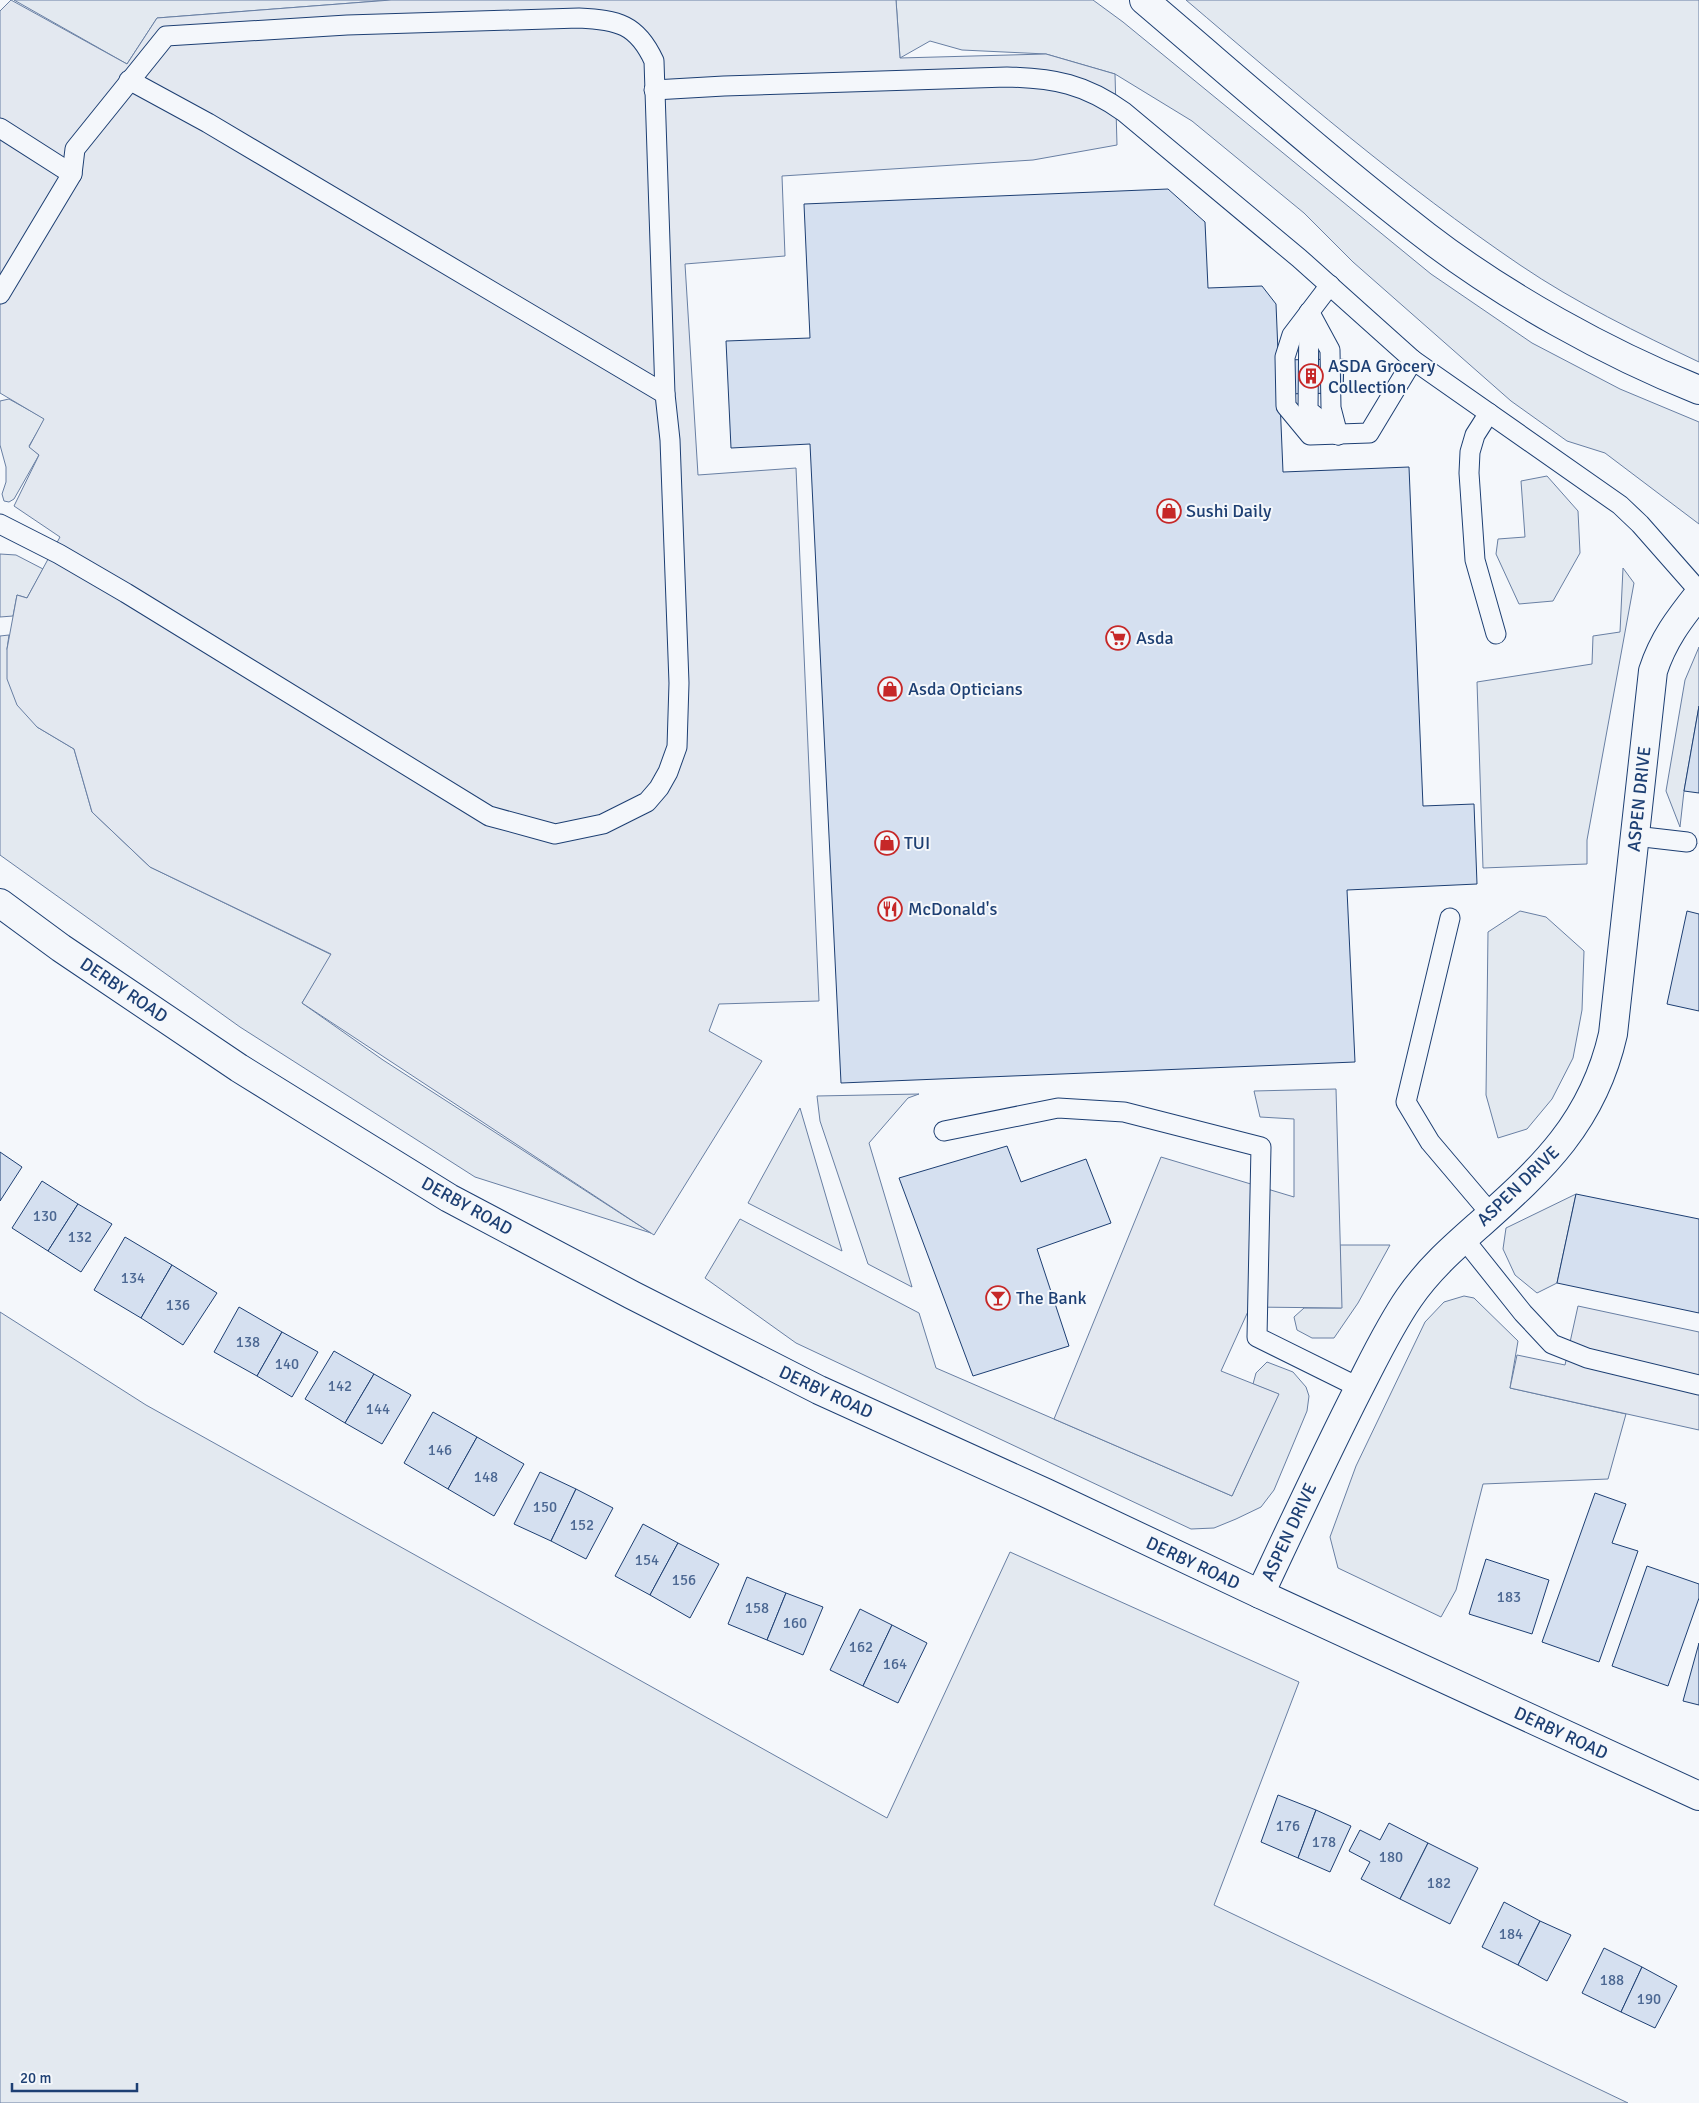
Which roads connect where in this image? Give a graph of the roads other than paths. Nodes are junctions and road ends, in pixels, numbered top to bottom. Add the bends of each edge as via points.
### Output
1 (1144, 0) edge
2 (129, 80) junction
3 (654, 90) junction
4 (0, 128) edge
5 (72, 174) junction
6 (1330, 285) junction
7 (0, 294) edge
8 (1309, 312) junction
9 (1413, 360) junction
10 (1699, 390) edge
11 (666, 394) junction
12 (1489, 413) junction
13 (1338, 435) junction
14 (0, 524) edge
15 (1699, 593) edge
16 (1496, 634) dead end
17 (1635, 836) junction
18 (1687, 842) dead end
19 (0, 903) edge
20 (1450, 918) dead end
21 (944, 1131) dead end
22 (1491, 1214) junction
23 (1464, 1239) junction
24 (1699, 1385) edge
25 (1360, 1388) junction
26 (1260, 1594) junction
27 (1699, 1796) edge

1 - 10 main road via 1426,236 1494,284 1622,355
2 - 3 lane via 166,36 347,25 579,18 607,19 625,25 636,34 654,61
2 - 5 lane via 75,149
2 - 11 lane via 208,123
3 - 6 lane via 1007,76 1048,78 1070,84 1103,97 1124,112
3 - 11 lane
4 - 5 lane
5 - 7 lane
6 - 8 lane
6 - 9 lane
8 - 13 lane via 1330,350 1331,408
8 - 13 lane via 1292,335 1285,357 1286,406 1310,435
9 - 12 lane
9 - 13 lane via 1369,433
11 - 14 lane via 679,683 677,747 659,788 648,802 604,824 562,833 555,834 489,816 126,593
12 - 15 lane via 1620,505
12 - 16 lane via 1475,435 1469,473 1476,560
15 - 17 main road, ASPEN DRIVE via 1673,625 1653,670
17 - 18 lane
17 - 22 main road, ASPEN DRIVE via 1610,1051 1593,1094 1568,1136 1544,1164
19 - 26 main road, DERBY ROAD via 239,1068 449,1198 632,1296 819,1390
20 - 22 lane via 1406,1102 1430,1142
21 - 25 lane via 1058,1108 1124,1112 1261,1147 1258,1337
22 - 23 main road, ASPEN DRIVE
23 - 24 lane via 1552,1344 1588,1358
23 - 25 main road, ASPEN DRIVE via 1424,1276
25 - 26 main road, ASPEN DRIVE
26 - 27 main road, DERBY ROAD

